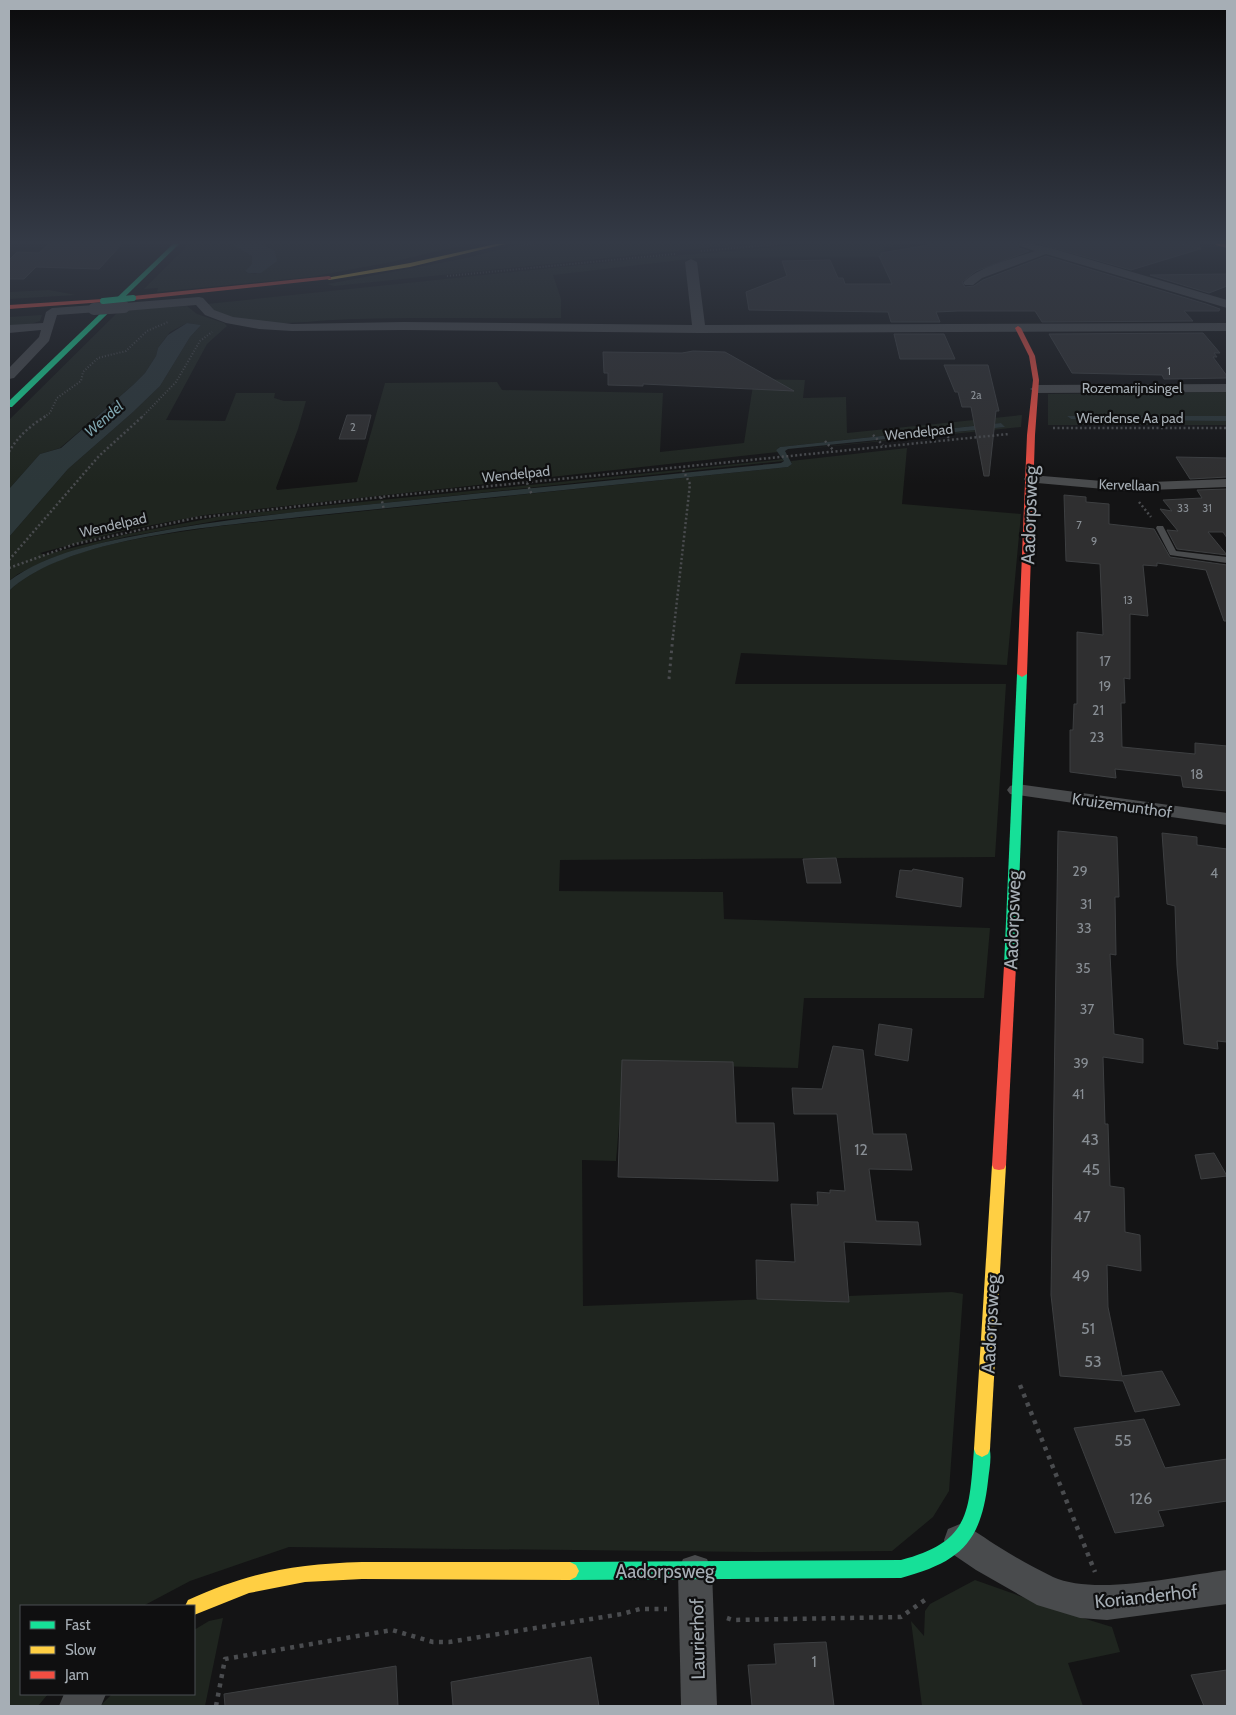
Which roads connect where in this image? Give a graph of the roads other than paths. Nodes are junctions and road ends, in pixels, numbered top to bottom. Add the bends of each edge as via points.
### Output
1 (93, 324) edge
2 (252, 324) edge
3 (699, 324) edge
4 (48, 326) joint
5 (1227, 327) edge
6 (699, 328) junction
7 (1018, 328) junction
8 (9, 329) edge
9 (9, 375) edge
10 (1227, 388) edge
11 (1037, 389) junction
12 (9, 405) edge
13 (1031, 479) junction
14 (1227, 483) edge
15 (1160, 528) road end
16 (1227, 560) edge
17 (1017, 790) junction
18 (1227, 819) edge
19 (960, 1540) junction
20 (695, 1571) junction
21 (1227, 1587) edge
22 (195, 1606) edge
23 (87, 1695) edge
24 (77, 1706) edge
25 (699, 1706) edge

1 - 12 main road
2 - 6 street via 294,327
3 - 6 street
4 - 8 street
4 - 9 street via 45,338
5 - 7 street
6 - 7 street
7 - 11 main road, Aadorpsweg via 1034,358
10 - 11 street, Rozemarijnsingel
11 - 13 main road, Aadorpsweg
13 - 14 street, Kervellaan via 1126,487
13 - 17 main road, Aadorpsweg
15 - 16 lane via 1173,553
17 - 18 street, Kruizemunthof
17 - 19 main road, Aadorpsweg via 1009,993 980,1487 972,1525
19 - 20 main road, Aadorpsweg via 934,1561 901,1569
19 - 21 street, Korianderhof via 988,1560 1049,1593 1080,1601 1107,1602
20 - 22 main road, Aadorpsweg via 333,1570 280,1576 240,1586
20 - 25 street, Laurierhof
23 - 24 street

